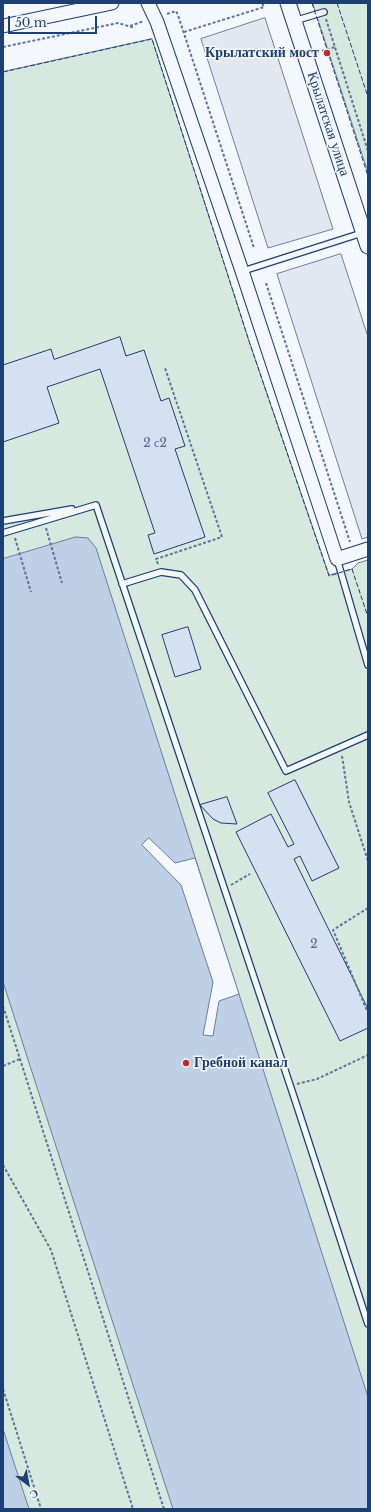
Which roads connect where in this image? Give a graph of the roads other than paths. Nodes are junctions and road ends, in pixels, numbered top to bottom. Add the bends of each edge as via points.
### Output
1 (112, 3) edge
2 (148, 3) edge
3 (288, 3) edge
4 (324, 12) road end
5 (294, 21) junction
6 (3, 26) edge
7 (366, 239) edge
8 (242, 271) junction
9 (96, 505) junction
10 (3, 521) edge
11 (3, 533) edge
12 (368, 549) edge
13 (336, 559) junction
14 (122, 584) junction
15 (368, 665) edge
16 (368, 735) edge
17 (368, 1324) edge

1 - 6 street
2 - 8 street via 157,22
3 - 5 main road, Крылатская улица
4 - 5 lane
5 - 7 main road, Крылатская улица
7 - 8 lane
8 - 13 street
9 - 10 lane
9 - 11 lane
9 - 14 lane
12 - 13 street
13 - 15 lane
14 - 16 lane via 161,572 181,575 195,590 286,771
14 - 17 lane

